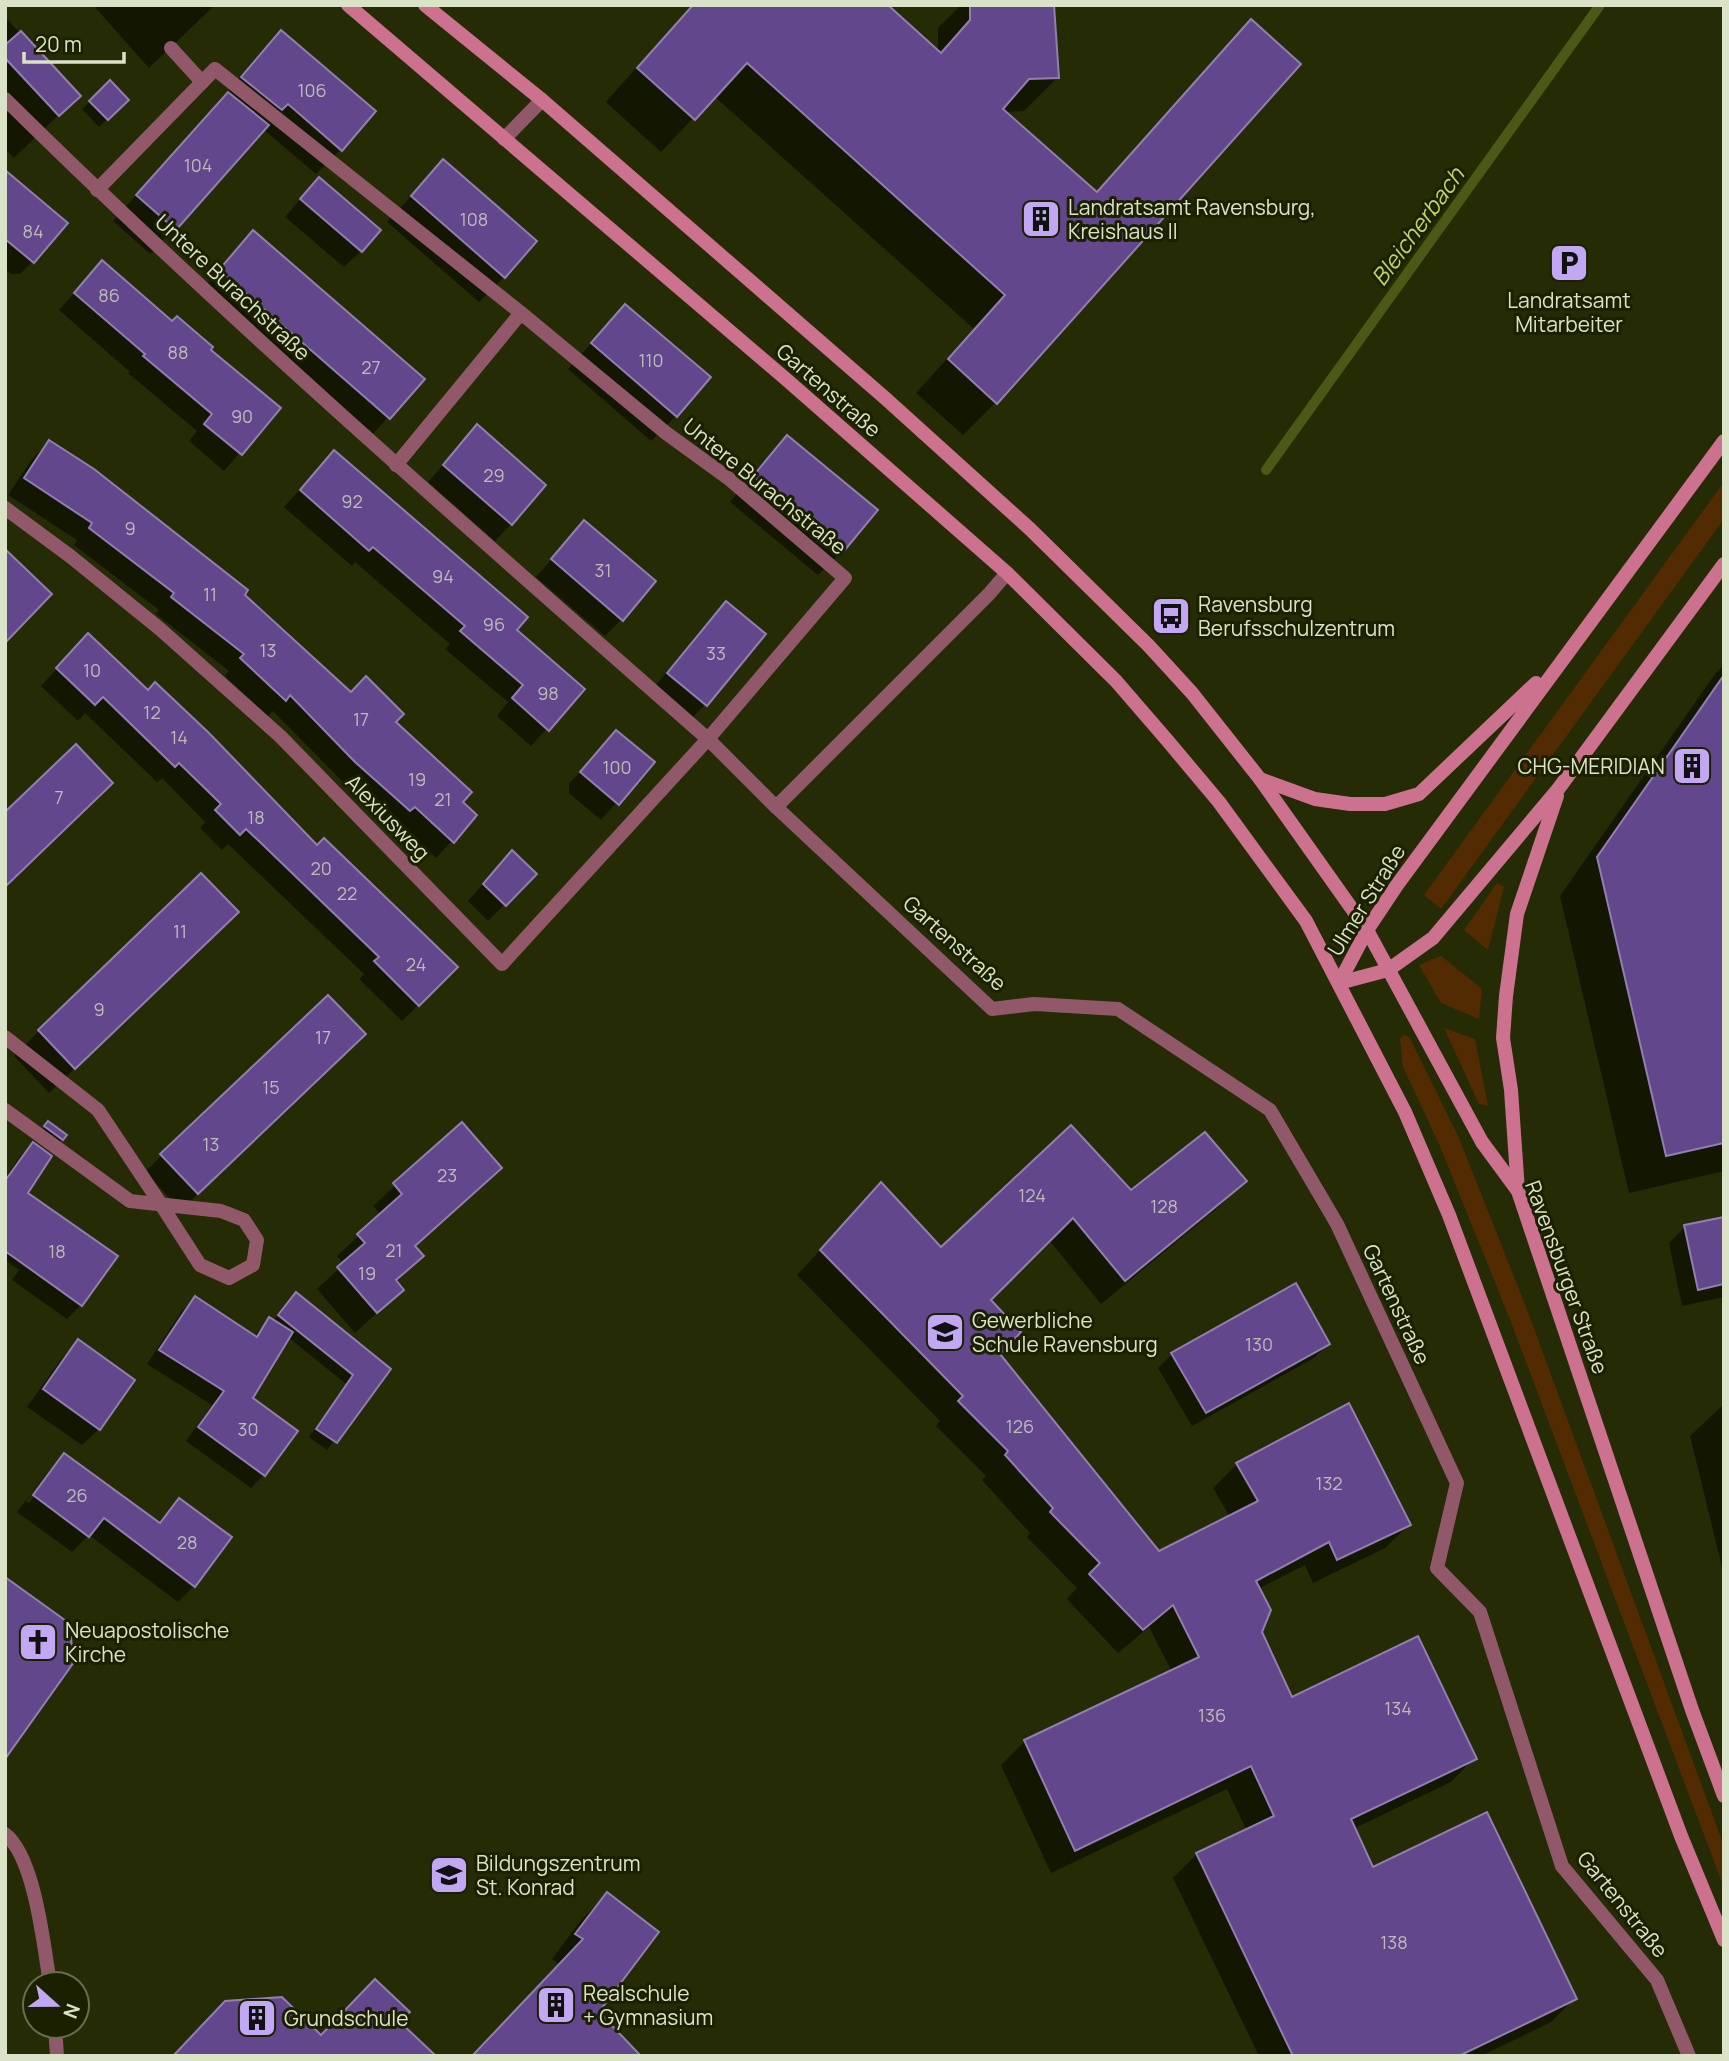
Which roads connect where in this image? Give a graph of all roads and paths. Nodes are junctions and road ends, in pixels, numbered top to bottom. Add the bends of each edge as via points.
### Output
1 (348, 5) edge
2 (425, 5) edge
3 (170, 48) dead end
4 (202, 82) junction
5 (5, 99) edge
6 (542, 100) junction
7 (504, 139) junction
8 (97, 190) junction
9 (522, 313) junction
10 (1724, 441) edge
11 (396, 465) junction
12 (5, 508) edge
13 (1724, 564) edge
14 (1007, 573) junction
15 (1563, 658) junction
16 (708, 739) junction
17 (1260, 779) junction
18 (1559, 788) junction
19 (776, 807) junction
20 (1367, 930) junction
21 (1388, 970) junction
22 (1339, 983) junction
23 (5, 1037) edge
24 (5, 1110) edge
25 (1518, 1191) junction
26 (162, 1206) junction
27 (1724, 1796) edge
28 (5, 1834) edge
29 (1724, 1940) edge
30 (48, 1970) edge
31 (1689, 2056) edge

1 - 7 main road, Gartenstraße
2 - 6 main road, Gartenstraße
3 - 4 street
4 - 8 street
4 - 9 street, Untere Burachstraße via 215,69
5 - 8 street, Untere Burachstraße
6 - 7 street
6 - 17 main road, Gartenstraße via 1030,529 1149,646
7 - 14 main road, Gartenstraße
8 - 11 street, Untere Burachstraße
9 - 11 street
9 - 16 street, Untere Burachstraße via 845,578
10 - 15 main road, Ulmer Straße
11 - 16 street, Untere Burachstraße
12 - 16 street, Alexiusweg via 160,629 281,737 502,964
13 - 18 main road, Ulmer Straße
14 - 19 street
14 - 22 main road, Gartenstraße via 1116,681 1219,802 1306,921
15 - 17 main road via 1419,794 1385,804 1350,804 1314,799
15 - 20 main road, Ulmer Straße
16 - 19 street
17 - 20 main road, Ravensburger Straße
18 - 21 main road, Ulmer Straße via 1433,938
18 - 25 main road via 1517,914 1506,996 1503,1038
19 - 31 street, Gartenstraße via 992,1009 1034,1004 1118,1009 1270,1110 1336,1224 1457,1483 1437,1568 1480,1612 1562,1866 1657,1980
20 - 21 main road, Ravensburger Straße
20 - 22 main road, Ulmer Straße
21 - 22 main road, Ulmer Straße
21 - 25 main road, Ravensburger Straße via 1482,1142
22 - 29 main road via 1405,1112 1449,1214 1671,1810
23 - 26 street via 98,1110
24 - 26 street via 130,1201
25 - 27 main road, Ravensburger Straße
26 - 26 street via 200,1265 229,1278 253,1265 257,1240 244,1220 220,1211
28 - 30 street via 13,1840 34,1888

